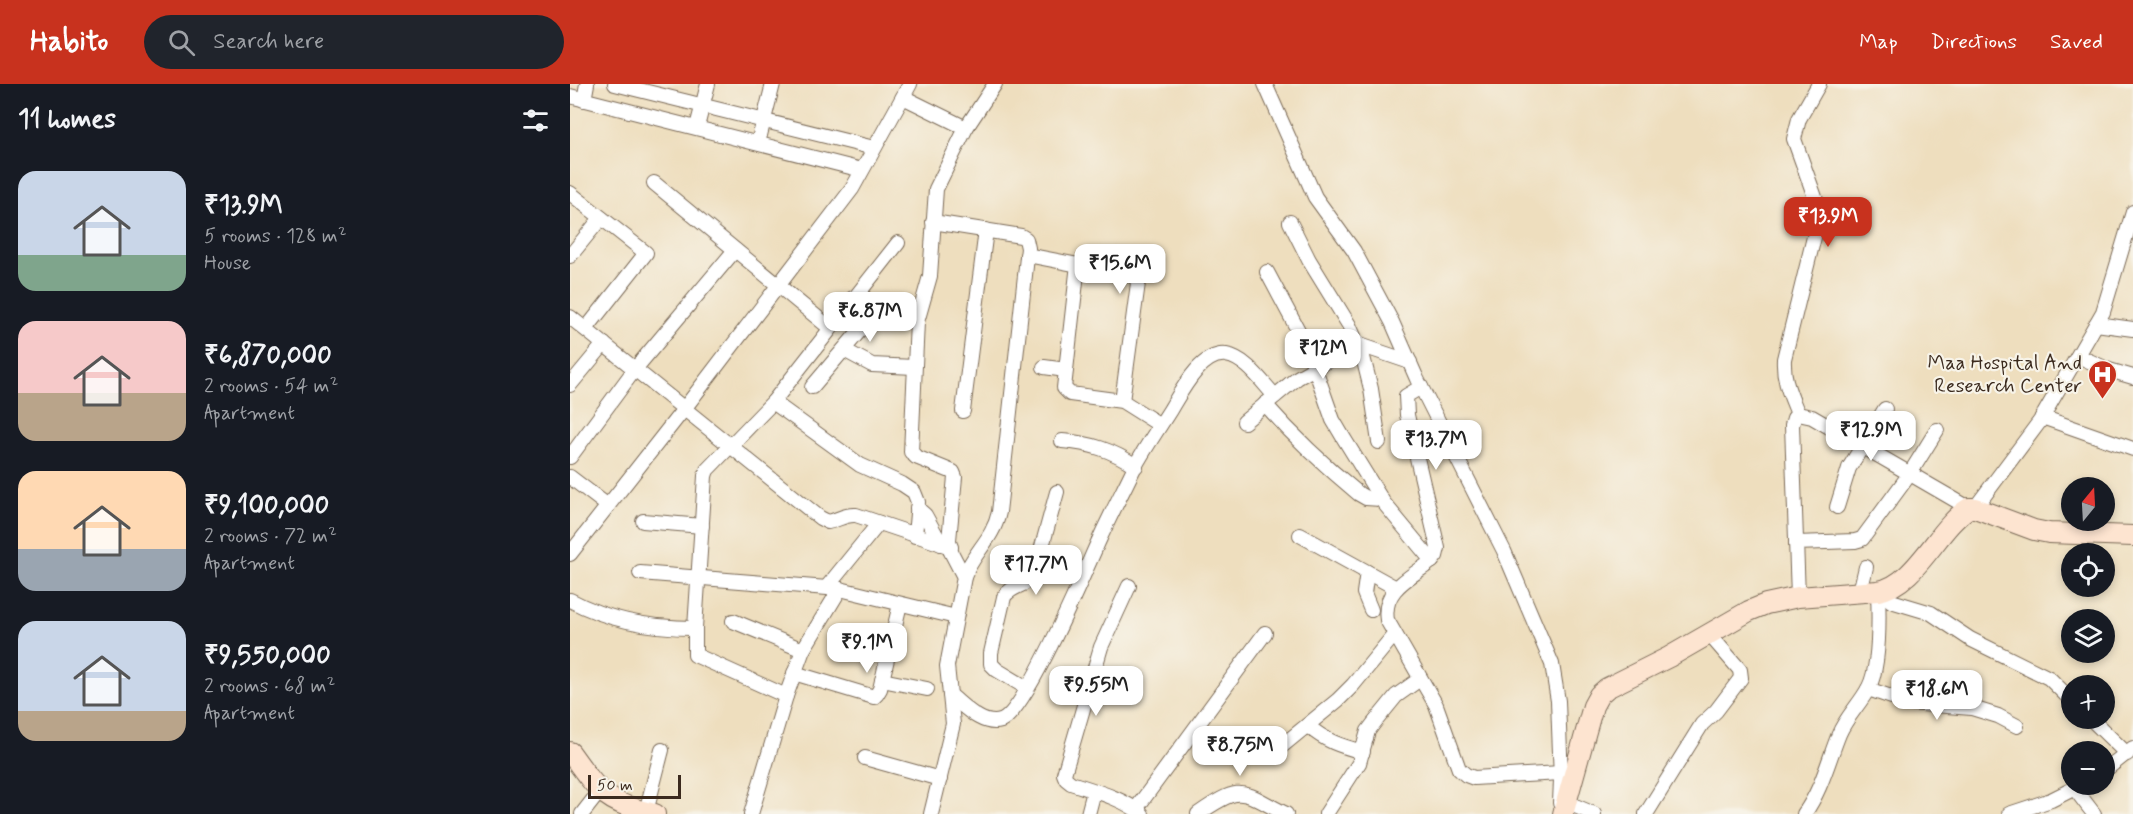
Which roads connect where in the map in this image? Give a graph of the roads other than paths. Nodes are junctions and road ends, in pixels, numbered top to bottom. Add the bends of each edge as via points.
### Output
1 (587, 84) edge
2 (615, 84) edge
3 (708, 84) edge
4 (773, 84) edge
5 (995, 84) edge
6 (1265, 84) edge
7 (1820, 84) edge
8 (646, 88) edge
9 (906, 90) edge
10 (577, 98) edge
11 (703, 106) junction
12 (640, 113) junction
13 (764, 121) junction
14 (697, 127) junction
15 (966, 128) junction
16 (758, 143) junction
17 (874, 148) junction
18 (862, 170) junction
19 (654, 183) dead end
20 (570, 193) edge
21 (2133, 212) edge
22 (601, 218) junction
23 (933, 222) junction
24 (1290, 222) dead end
25 (986, 231) junction
26 (898, 243) dead end
27 (2128, 248) edge
28 (735, 250) junction
29 (1027, 255) junction
30 (570, 256) edge
31 (1078, 264) junction
32 (1267, 272) dead end
33 (777, 285) junction
34 (853, 298) junction
35 (570, 317) edge
36 (2096, 324) junction
37 (830, 328) junction
38 (586, 329) junction
39 (2133, 329) edge
40 (604, 344) junction
41 (1357, 344) junction
42 (844, 350) junction
43 (2078, 356) junction
44 (1410, 362) junction
45 (1314, 366) junction
46 (914, 367) junction
47 (1044, 367) dead end
48 (635, 369) junction
49 (1066, 370) junction
50 (2133, 377) edge
51 (570, 385) edge
52 (812, 387) dead end
53 (1421, 387) junction
54 (1270, 400) junction
55 (1122, 401) junction
56 (773, 402) junction
57 (684, 409) junction
58 (1885, 409) dead end
59 (963, 411) dead end
60 (1798, 414) junction
61 (2042, 417) junction
62 (1244, 422) dead end
63 (1160, 425) junction
64 (1937, 430) dead end
65 (1062, 441) dead end
66 (1379, 442) dead end
67 (1862, 446) junction
68 (731, 448) junction
69 (2133, 449) edge
70 (570, 457) edge
71 (1136, 465) junction
72 (1909, 475) junction
73 (570, 477) edge
74 (1057, 492) dead end
75 (1381, 499) junction
76 (608, 506) junction
77 (1837, 507) dead end
78 (918, 508) junction
79 (1972, 508) junction
80 (643, 521) dead end
81 (879, 523) junction
82 (702, 526) junction
83 (1300, 535) dead end
84 (915, 536) junction
85 (2133, 537) edge
86 (1796, 543) junction
87 (948, 548) junction
88 (570, 554) edge
89 (1432, 561) junction
90 (1866, 567) dead end
91 (966, 571) junction
92 (1367, 572) junction
93 (640, 573) dead end
94 (699, 579) junction
95 (1129, 586) dead end
96 (834, 588) junction
97 (1396, 588) junction
98 (1874, 591) junction
99 (1798, 597) junction
100 (570, 600) edge
101 (900, 604) junction
102 (1371, 610) dead end
103 (956, 617) junction
104 (733, 621) dead end
105 (695, 628) junction
106 (1265, 633) dead end
107 (1709, 634) junction
108 (1394, 635) junction
109 (803, 650) junction
110 (794, 673) junction
111 (1420, 679) junction
112 (882, 680) junction
113 (1027, 688) junction
114 (927, 689) dead end
115 (1868, 689) junction
116 (2061, 690) edge
117 (950, 695) junction
118 (786, 696) junction
119 (1308, 726) junction
120 (2017, 726) dead end
121 (2103, 729) edge
122 (662, 750) dead end
123 (1277, 750) dead end
124 (2130, 751) edge
125 (570, 752) edge
126 (1363, 752) junction
127 (865, 758) dead end
128 (2115, 763) edge
129 (1561, 772) junction
130 (940, 780) junction
131 (600, 790) junction
132 (1094, 791) junction
133 (2062, 795) edge
134 (2083, 795) edge
135 (1563, 810) edge
136 (1139, 812) edge
137 (651, 813) edge
138 (582, 814) edge
139 (751, 814) edge
140 (931, 814) edge
141 (1088, 814) edge
142 (1198, 814) edge
143 (1286, 814) edge
144 (1326, 814) edge
145 (1594, 814) edge
146 (1646, 814) edge
147 (1804, 814) edge
148 (2009, 814) edge
149 (2094, 814) edge

1 - 10 street
2 - 8 street
3 - 11 street
4 - 13 street
5 - 15 street
6 - 44 street via 1315,197 1354,251
7 - 60 street via 1799,119 1794,138 1816,200 1817,216 1785,359 1784,374
8 - 11 street
8 - 12 street
9 - 15 street
9 - 17 street
10 - 12 street
11 - 13 street
11 - 14 street
12 - 14 street
13 - 16 street
13 - 17 street
14 - 16 street
15 - 23 street via 936,189
16 - 18 street
17 - 18 street
18 - 33 street via 852,189
19 - 28 street
20 - 22 street
21 - 27 street
22 - 30 street
22 - 38 street via 646,253
23 - 25 street
23 - 46 street via 930,276 917,322
24 - 41 street
25 - 29 street via 1026,238
25 - 59 street
26 - 34 street
27 - 36 street
28 - 33 street
28 - 48 street
29 - 31 street
29 - 91 street via 996,526
31 - 49 street
31 - 55 street via 1132,274 1137,279
32 - 45 street
33 - 37 street
33 - 57 street
34 - 37 street
34 - 42 street via 870,317
35 - 38 street
36 - 39 street
36 - 43 street
37 - 56 street
38 - 40 street
40 - 48 street
40 - 51 street
41 - 44 street
41 - 45 street
41 - 66 street via 1371,389
42 - 46 street via 872,365
42 - 52 street
43 - 50 street
43 - 61 street
44 - 53 street
45 - 54 street
45 - 75 street via 1333,420
46 - 87 street via 911,452 953,472 955,477
47 - 49 street
48 - 57 street
48 - 70 street
49 - 55 street via 1064,388 1070,394
53 - 89 street via 1406,396 1407,415 1438,548
53 - 129 street via 1504,551 1552,664
54 - 62 street
54 - 63 street via 1251,370 1235,358 1214,357 1185,384
54 - 75 street via 1285,427 1320,462 1366,498
55 - 63 street
56 - 68 street
56 - 78 street via 860,465 914,492
57 - 68 street
57 - 76 street
58 - 67 street
60 - 67 street via 1812,417
60 - 86 street via 1792,425
61 - 69 street
61 - 79 street
63 - 71 street
64 - 72 street
65 - 71 street via 1101,447
67 - 72 street
67 - 77 street via 1849,468
68 - 81 street via 828,522 845,514
68 - 82 street via 707,470
71 - 113 street
72 - 79 street
72 - 86 street via 1862,539
73 - 76 street
74 - 113 street via 1035,572 1031,580 1004,597 991,653 991,664 997,670
75 - 89 street
76 - 88 street
78 - 84 street
78 - 87 street
79 - 85 street via 2034,530
79 - 98 street via 1902,579
80 - 82 street
81 - 84 street
81 - 96 street
82 - 94 street
83 - 92 street
84 - 87 street
86 - 99 street
87 - 91 street
89 - 97 street
90 - 98 street
91 - 103 street
92 - 97 street
92 - 102 street via 1364,593
93 - 94 street
94 - 96 street
94 - 105 street
95 - 132 street via 1101,647 1065,767 1066,779
96 - 101 street
96 - 109 street
97 - 108 street via 1385,608
98 - 99 street
98 - 115 street via 1879,618
98 - 116 street via 1891,601 1931,613 1970,639 2049,678
99 - 107 street via 1749,611
100 - 105 street via 632,623
101 - 103 street
101 - 112 street
103 - 117 street via 947,666
104 - 109 street
105 - 118 street via 695,655
106 - 136 street
107 - 135 street via 1599,695
107 - 146 street via 1740,670 1742,678 1702,724
108 - 111 street
108 - 119 street via 1353,685
109 - 110 street
110 - 112 street via 874,697
110 - 118 street
111 - 126 street via 1396,696 1374,723
111 - 129 street via 1436,705 1459,768 1466,775 1474,778
112 - 114 street
113 - 117 street via 1011,713 1002,721 992,722 979,718
115 - 120 street via 1909,703 1972,708
115 - 147 street via 1840,732 1825,774
117 - 130 street via 953,724
118 - 139 street
119 - 123 street
119 - 126 street via 1334,744
121 - 124 street
122 - 137 street
124 - 128 street
125 - 131 street
126 - 144 street via 1350,780
127 - 130 street
129 - 135 street
130 - 140 street
131 - 137 street via 629,809
131 - 138 street
132 - 136 street
132 - 141 street
133 - 148 street
134 - 149 street
135 - 145 street
142 - 143 street via 1235,792 1251,795

